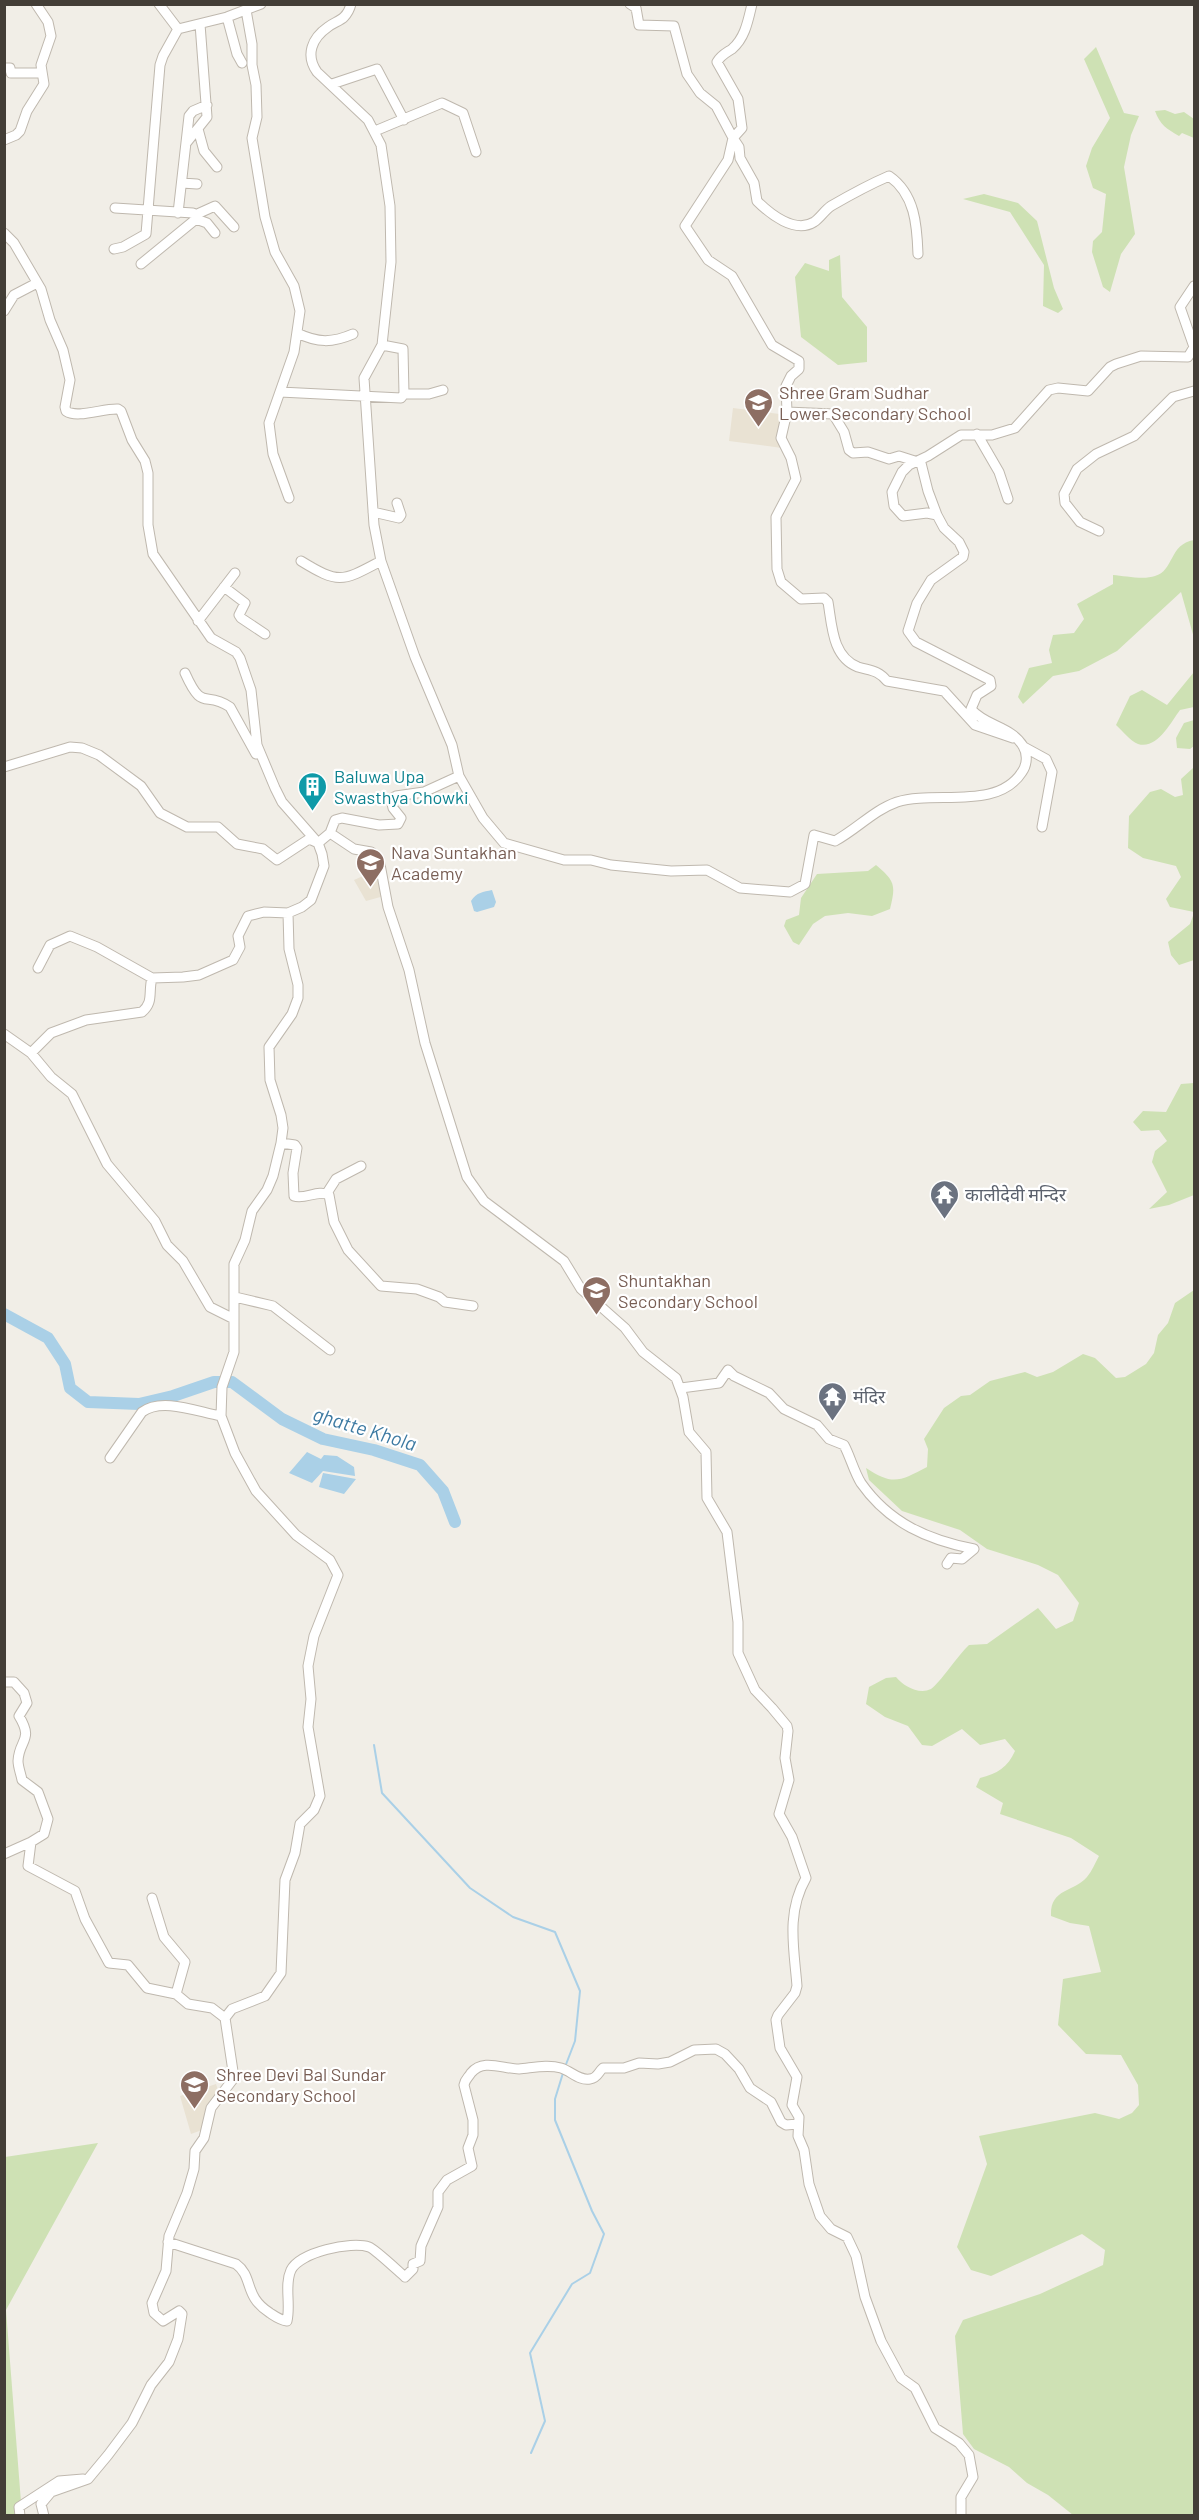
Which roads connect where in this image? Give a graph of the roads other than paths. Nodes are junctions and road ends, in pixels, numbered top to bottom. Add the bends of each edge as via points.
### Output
1 (36, 4) edge
2 (159, 4) edge
3 (351, 4) edge
4 (630, 4) edge
5 (752, 4) edge
6 (253, 7) edge
7 (227, 17) junction
8 (200, 24) junction
9 (178, 29) junction
10 (4, 63) edge
11 (242, 63) dead end
12 (4, 68) edge
13 (41, 71) junction
14 (332, 84) junction
15 (207, 105) junction
16 (404, 120) junction
17 (198, 129) junction
18 (375, 131) junction
19 (733, 138) junction
20 (4, 140) edge
21 (187, 142) junction
22 (476, 152) dead end
23 (217, 166) dead end
24 (182, 183) junction
25 (197, 184) dead end
26 (115, 208) dead end
27 (148, 211) junction
28 (178, 213) junction
29 (196, 217) junction
30 (234, 227) dead end
31 (4, 233) edge
32 (215, 233) dead end
33 (114, 249) dead end
34 (918, 254) dead end
35 (141, 264) dead end
36 (37, 283) junction
37 (1194, 286) edge
38 (4, 311) edge
39 (297, 333) junction
40 (353, 334) dead end
41 (382, 345) junction
42 (1191, 359) edge
43 (443, 390) dead end
44 (1194, 391) edge
45 (280, 392) junction
46 (404, 394) junction
47 (364, 398) junction
48 (787, 412) junction
49 (977, 434) junction
50 (915, 462) junction
51 (289, 498) dead end
52 (1008, 500) dead end
53 (397, 503) dead end
54 (373, 512) junction
55 (937, 514) junction
56 (1099, 531) dead end
57 (301, 561) dead end
58 (381, 561) junction
59 (235, 573) dead end
60 (224, 587) junction
61 (198, 621) junction
62 (265, 634) dead end
63 (185, 673) dead end
64 (1021, 744) junction
65 (4, 767) edge
66 (270, 776) junction
67 (459, 776) junction
68 (1042, 827) dead end
69 (330, 833) junction
70 (318, 843) junction
71 (288, 913) junction
72 (38, 968) dead end
73 (152, 978) junction
74 (4, 1034) edge
75 (31, 1053) junction
76 (281, 1143) junction
77 (361, 1166) dead end
78 (327, 1193) junction
79 (234, 1297) junction
80 (473, 1305) dead end
81 (234, 1319) junction
82 (330, 1350) dead end
83 (681, 1388) junction
84 (221, 1416) junction
85 (110, 1458) dead end
86 (947, 1564) dead end
87 (4, 1682) edge
88 (31, 1842) junction
89 (4, 1854) edge
90 (152, 1898) dead end
91 (176, 1994) junction
92 (225, 2018) junction
93 (798, 2124) junction
94 (168, 2242) junction
95 (88, 2479) junction
96 (20, 2516) edge
97 (44, 2516) edge
98 (961, 2516) edge

1 - 13 street via 48,22 51,36
2 - 9 street
3 - 14 street via 344,18 328,27 311,48 311,64
4 - 19 street via 636,8 639,25 674,26 687,74 700,93 716,106
5 - 19 street via 746,31 717,62 738,99 742,128
6 - 7 street
6 - 39 street via 252,65 257,117 254,148 275,252 297,297
7 - 8 street
7 - 11 street
8 - 9 street
8 - 15 street
9 - 27 street via 160,65
10 - 13 street via 14,64 15,69
12 - 13 street via 10,68 10,73
13 - 20 street via 44,84 20,131
14 - 16 street via 377,69
14 - 18 street
15 - 17 street via 207,117
15 - 21 street via 189,116
16 - 18 street
16 - 22 street via 442,103 460,110
17 - 21 street
17 - 23 street via 204,151
18 - 41 street via 384,160 391,217 392,262
19 - 34 street via 754,183 757,201 792,226 813,222 828,208 889,176 911,204 917,223
19 - 48 street via 728,160 685,226 708,260 732,276 772,345 799,362 800,369 786,386
21 - 24 street
24 - 25 street
24 - 28 street
26 - 27 street
27 - 28 street
27 - 33 street via 146,234
28 - 29 street
29 - 30 street via 215,206
29 - 32 street
29 - 35 street
31 - 36 street
36 - 38 street via 14,295
36 - 61 street via 66,359 70,380 66,411 77,415 106,409 121,411 148,473 148,525 153,554
37 - 42 street via 1180,307 1194,347
39 - 40 street via 325,342
39 - 45 street
41 - 46 street via 404,349
41 - 47 street via 364,378
42 - 49 street via 1141,356 1116,364 1088,391 1049,390 1016,428 992,435
43 - 46 street
44 - 56 street via 1173,397 1134,436 1096,454 1077,469 1064,494 1065,503 1080,522
45 - 47 street
45 - 51 street via 270,428 276,465
46 - 47 street via 401,398
47 - 54 street
48 - 50 street via 833,414 853,453 868,452 889,459 899,456
48 - 64 street via 781,438 796,479 776,517 781,582 801,599 824,598 828,602 835,646 855,666 880,672 887,681 944,691 975,725
49 - 50 street via 961,435
49 - 52 street via 999,472
50 - 55 street via 921,463
50 - 55 street via 902,472 892,492 894,506 903,516
53 - 54 street via 399,518
54 - 58 street
55 - 64 street via 944,528 959,542 963,557 931,580 917,603 908,631 916,642 990,680 991,686 976,694 971,709
57 - 58 street via 343,579
58 - 67 street via 452,745
59 - 60 street
60 - 61 street
60 - 62 street via 245,603 241,618
61 - 66 street via 217,643 240,658 251,690 257,744
63 - 66 street via 196,695 230,706
64 - 67 street via 1027,757 1024,769 1011,786 964,798 899,801 875,812 835,841 814,835 805,884 790,892 740,888 707,870 671,871 564,860 504,843 483,818
64 - 68 street via 1046,759 1052,772
65 - 70 street via 70,747 82,748 99,755 141,786 160,813 187,827 218,827 237,844 263,849 278,860 309,839
66 - 70 street via 282,802
67 - 69 street via 424,792 391,799 401,818 398,824 379,825 342,818 335,820
69 - 70 street
69 - 83 street via 379,859 388,908 409,970 425,1043 467,1177 484,1201 564,1262 581,1289 676,1378
70 - 71 street via 324,866 311,900
71 - 73 street via 248,916 238,936 238,954 220,967 191,976
71 - 76 street via 289,949 298,998 269,1047 270,1080 283,1128
72 - 73 street via 50,945 70,936
73 - 75 street via 152,1000 142,1012 87,1020 51,1033
74 - 75 street
75 - 81 street via 72,1094 107,1164 155,1221 210,1307
76 - 78 street via 297,1148 294,1196
76 - 79 street via 270,1183 252,1212 234,1264
77 - 78 street via 336,1179
78 - 80 street via 336,1227 348,1250 381,1286 417,1289 445,1302
79 - 81 street
79 - 82 street via 273,1306
81 - 84 street via 234,1352 222,1388
83 - 86 street via 719,1383 728,1370 769,1393 784,1408 844,1445 860,1481 903,1525 974,1549 962,1559 951,1557
83 - 93 street via 689,1432 706,1452 707,1498 727,1532 738,1653 755,1690 787,1726 789,1736 785,1758 789,1780 779,1814 792,1837 806,1878 792,1923 797,1986 777,2020 780,2048 797,2077 792,2105 799,2117
84 - 85 street via 168,1406 148,1407
84 - 92 street via 256,1491 296,1535 330,1560 338,1575 314,1636 308,1666 308,1727 320,1796 314,1810 300,1824 285,1880 281,1973 265,1996 232,2008
87 - 88 street via 14,1682 24,1693 27,1703 19,1716 26,1728 26,1738 18,1760 22,1780 38,1791 48,1819 44,1834
88 - 89 street
88 - 91 street via 28,1866 75,1891 109,1963 128,1965 147,1988
90 - 91 street via 164,1937 185,1962
91 - 92 street via 188,2004 212,2008
92 - 94 street via 234,2078 211,2108 204,2138 195,2151 189,2188
93 - 94 street via 781,2122 771,2102 750,2088 739,2069 716,2049 694,2050 658,2064 603,2068 596,2078 589,2080 561,2068 483,2066 475,2069 464,2085 473,2120 468,2148 472,2166 447,2180 438,2192 438,2207 421,2246 420,2261 413,2264 405,2277 370,2247 347,2245 319,2252 293,2266 287,2321 280,2320 258,2306 243,2269 236,2264
93 - 98 street via 809,2184 820,2216 831,2229 847,2237 881,2341 901,2378 915,2388 935,2428 959,2443 969,2455 973,2477 961,2497
94 - 95 street via 166,2271 152,2303 154,2313 164,2321 179,2311 182,2314 178,2339 169,2362 151,2385 132,2422
95 - 96 street via 59,2481 19,2507
95 - 97 street via 46,2496 41,2504

